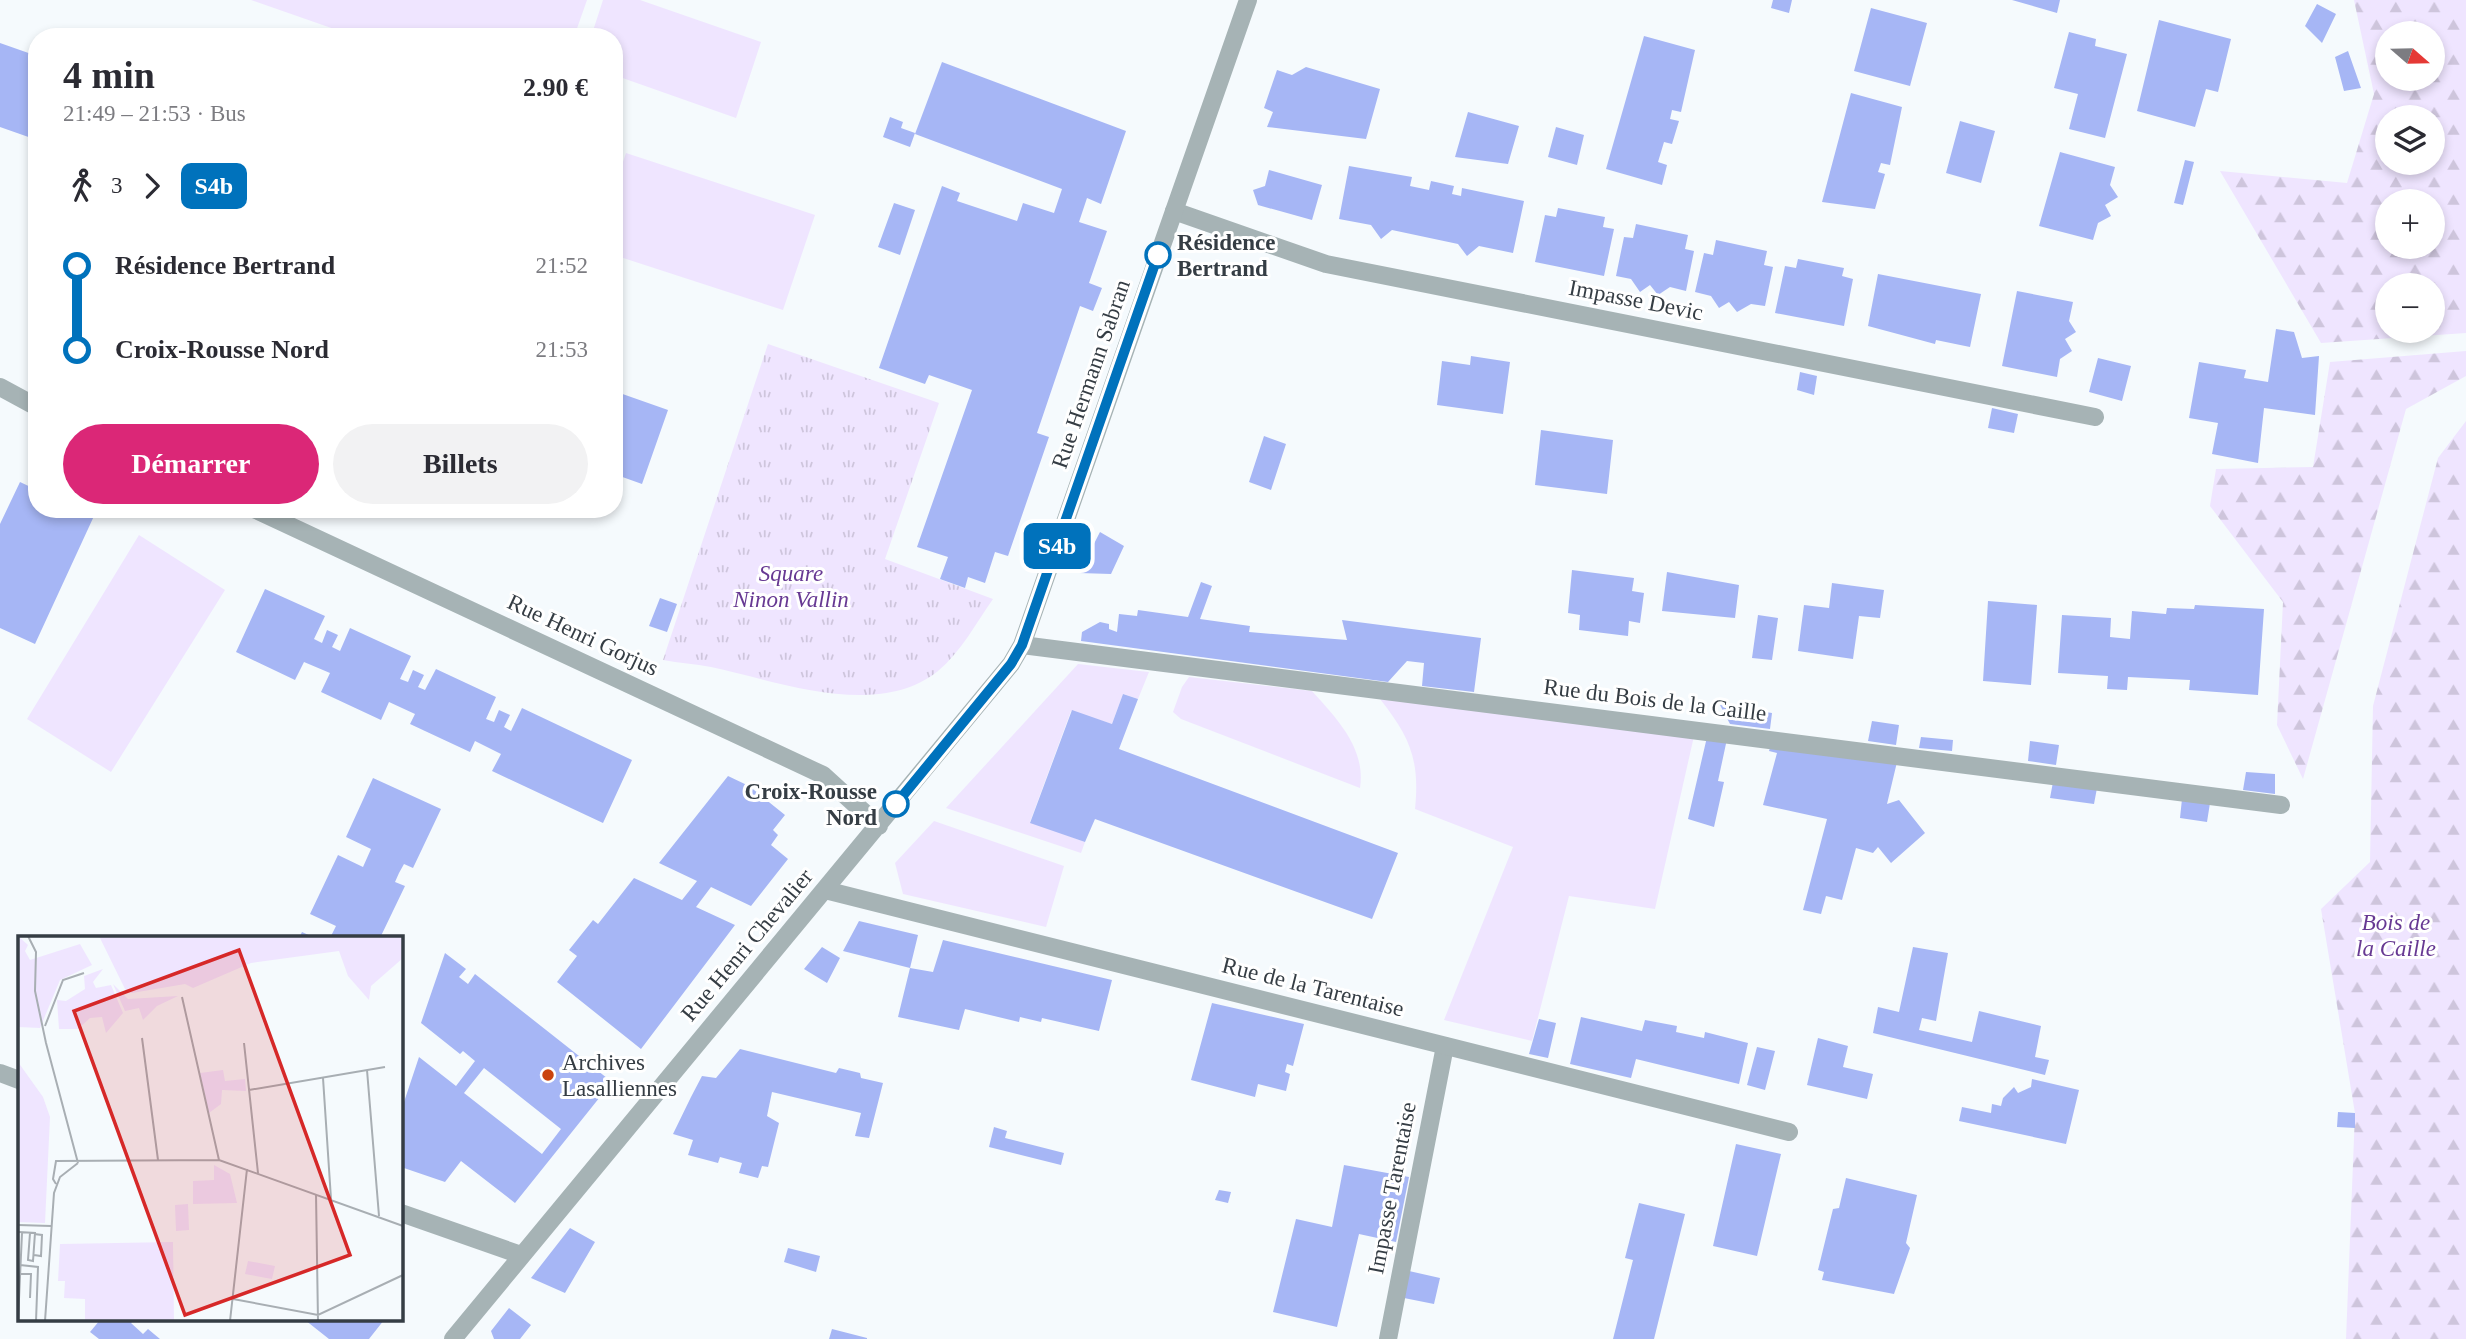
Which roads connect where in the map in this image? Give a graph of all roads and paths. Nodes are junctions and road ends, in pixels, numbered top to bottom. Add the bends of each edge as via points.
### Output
1 (1248, 0) edge
2 (1174, 211) junction
3 (0, 387) edge
4 (28, 402) edge
5 (2095, 417) dead end
6 (273, 518) edge
7 (1022, 645) junction
8 (2281, 805) dead end
9 (879, 826) junction
10 (825, 890) junction
11 (1445, 1046) junction
12 (0, 1073) edge
13 (18, 1080) edge
14 (1789, 1132) dead end
15 (402, 1213) edge
16 (521, 1255) junction
17 (453, 1339) edge
18 (1388, 1339) edge

1 - 2 street, Rue Hermann Sabran
2 - 5 street, Impasse Devic via 1326,264
2 - 7 street, Rue Hermann Sabran
3 - 4 street
6 - 9 street, Rue Henri Gorjus via 823,775
7 - 8 street, Rue du Bois de la Caille
7 - 9 street, Rue Henri Chevalier
9 - 10 street, Rue Henri Chevalier
10 - 11 street, Rue de la Tarentaise
10 - 16 street, Rue Henri Chevalier
11 - 14 street, Rue de la Tarentaise
11 - 18 street, Impasse Tarentaise
12 - 13 street
15 - 16 street
16 - 17 street, Rue Henri Chevalier

